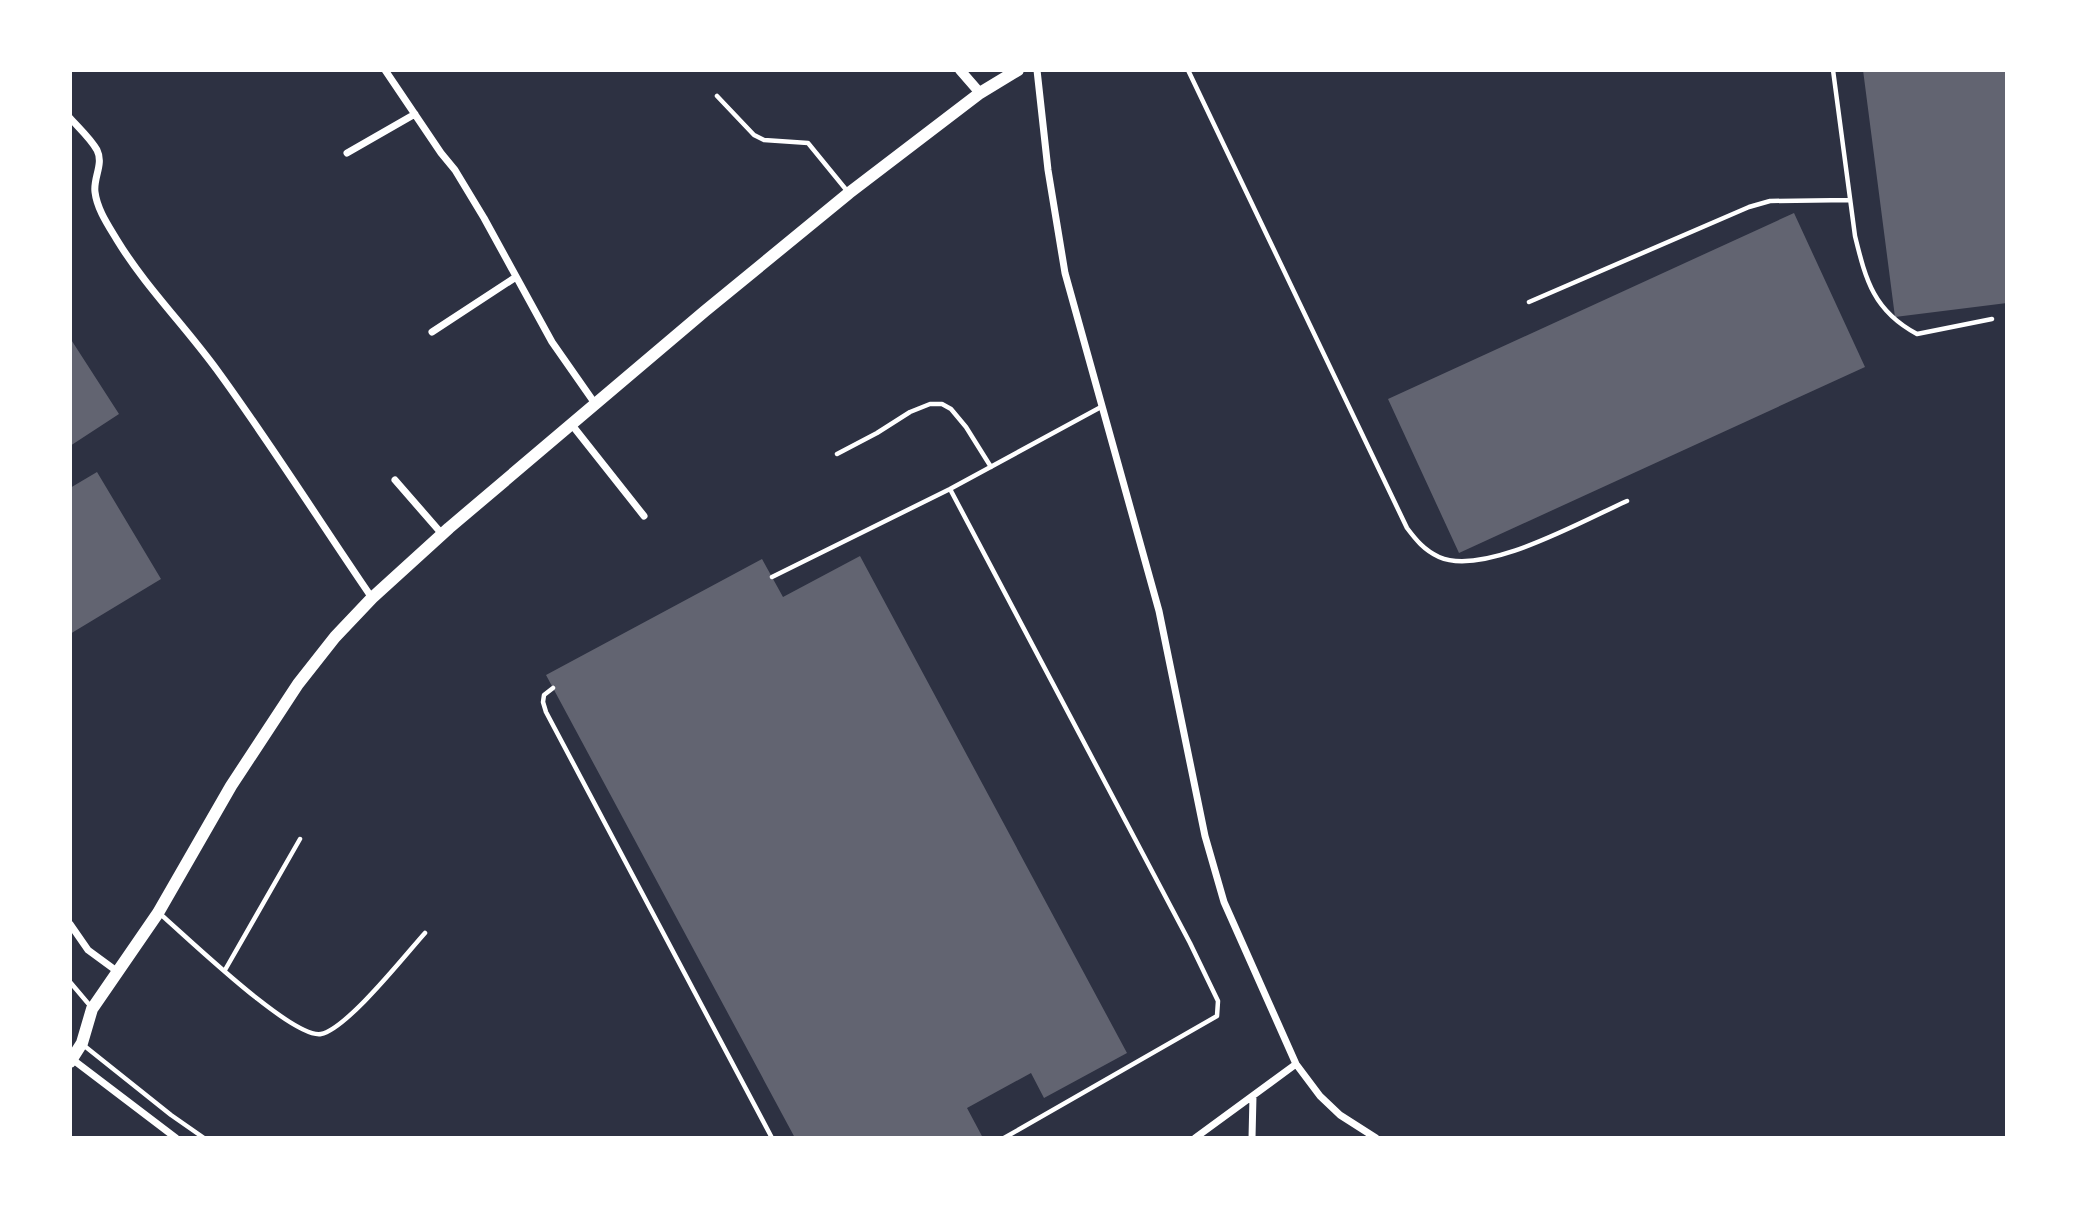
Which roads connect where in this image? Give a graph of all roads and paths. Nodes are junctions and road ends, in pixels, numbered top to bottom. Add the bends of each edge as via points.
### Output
1 (386, 70) edge
2 (960, 70) edge
3 (1018, 70) edge
4 (1037, 70) edge
5 (1188, 70) edge
6 (1833, 70) edge
7 (980, 93) junction
8 (717, 96) dead end
9 (415, 114) junction
10 (70, 118) edge
11 (347, 153) dead end
12 (849, 193) junction
13 (1849, 200) junction
14 (516, 277) junction
15 (1528, 302) dead end
16 (1992, 319) dead end
17 (432, 332) dead end
18 (596, 405) junction
19 (1101, 407) junction
20 (572, 425) junction
21 (837, 454) dead end
22 (991, 467) junction
23 (395, 480) dead end
24 (950, 489) junction
25 (1626, 501) dead end
26 (644, 516) dead end
27 (442, 534) junction
28 (772, 577) dead end
29 (372, 598) junction
30 (552, 688) dead end
31 (300, 839) dead end
32 (159, 913) junction
33 (70, 924) edge
34 (425, 933) dead end
35 (225, 970) junction
36 (118, 972) junction
37 (70, 982) edge
38 (92, 1009) junction
39 (82, 1043) junction
40 (71, 1060) edge
41 (1296, 1064) junction
42 (1253, 1096) junction
43 (176, 1138) edge
44 (204, 1138) edge
45 (772, 1138) edge
46 (1004, 1138) edge
47 (1195, 1138) edge
48 (1252, 1138) edge
49 (1376, 1138) edge

1 - 9 street
2 - 7 street
3 - 7 main road
4 - 19 street via 1057,230
5 - 25 lane via 1407,528 1422,547 1440,558 1463,563 1490,559
6 - 13 lane
7 - 12 main road
8 - 12 lane via 754,135 808,143
9 - 11 street
9 - 14 street via 456,170
10 - 29 street via 97,150 95,194 118,242 234,393
12 - 18 main road
13 - 15 lane via 1770,201 1749,207
13 - 16 lane via 1868,282 1887,314 1900,325 1917,334
14 - 17 street
14 - 18 street via 551,342
18 - 20 main road
19 - 22 lane
19 - 41 street via 1159,611 1205,836 1224,902
20 - 26 street
20 - 27 main road
21 - 22 lane via 910,412 942,404 966,427
22 - 24 lane
23 - 27 street
24 - 28 lane
24 - 46 lane via 1218,1001 1217,1016
27 - 29 main road
29 - 32 main road via 298,684 231,786
30 - 45 lane via 544,695 546,712
31 - 35 lane
32 - 35 lane
32 - 36 main road
33 - 36 street via 88,950
34 - 35 lane via 340,1024 322,1034 306,1032 276,1015
36 - 38 main road
37 - 38 lane
38 - 39 main road
39 - 40 main road
39 - 44 lane
40 - 43 street
41 - 42 street
41 - 49 street via 1340,1115
42 - 47 street
42 - 48 street

